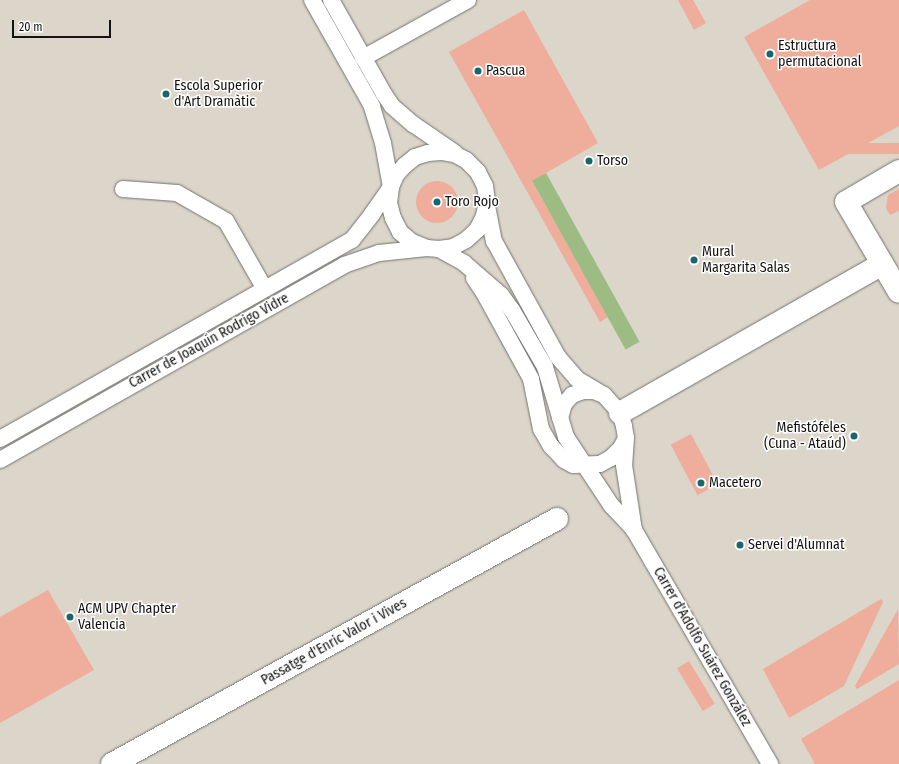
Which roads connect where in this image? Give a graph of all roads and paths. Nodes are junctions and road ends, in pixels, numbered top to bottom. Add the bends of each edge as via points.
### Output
1 (312, 0) edge
2 (331, 0) edge
3 (468, 0) edge
4 (363, 58) junction
5 (466, 160) junction
6 (899, 172) edge
7 (391, 187) junction
8 (123, 189) dead end
9 (487, 202) junction
10 (433, 249) junction
11 (464, 263) junction
12 (882, 264) junction
13 (265, 288) junction
14 (899, 292) edge
15 (604, 395) junction
16 (620, 413) junction
17 (560, 418) junction
18 (626, 438) junction
19 (0, 439) edge
20 (0, 460) edge
21 (585, 465) junction
22 (557, 519) dead end
23 (634, 530) junction
24 (112, 764) edge
25 (770, 764) edge

1 - 7 lane via 372,106
2 - 4 lane
3 - 4 lane
4 - 5 lane via 392,106 413,124
5 - 7 lane via 454,154 428,152 415,157 405,165 396,175
5 - 9 lane via 478,172 485,186
6 - 12 street via 846,202
7 - 10 lane via 389,203 400,232 412,242
7 - 13 lane, Carrer de Joaquín Rodrigo Vidre via 352,240
8 - 13 lane via 178,194 226,221
9 - 10 lane via 477,230 466,240 453,247
9 - 15 lane via 494,241 558,357 577,379
10 - 11 lane
10 - 20 lane, Carrer de Joaquín Rodrigo Vidre via 379,253 344,265
11 - 17 lane via 501,295 512,310 545,367
11 - 21 lane via 484,293 528,373 541,428 551,446 564,460 573,465
12 - 14 street
12 - 16 street
13 - 19 lane, Carrer de Joaquín Rodrigo Vidre
15 - 16 lane
15 - 17 lane via 594,391 572,395 564,404
16 - 18 lane
17 - 21 lane via 566,436
18 - 21 lane via 611,458 600,464
18 - 23 lane, Carrer d'Adolfo Suárez González via 624,465
21 - 23 lane, Carrer d'Adolfo Suárez González via 611,505
22 - 24 street, Passatge d'Enric Valor i Vives
23 - 25 lane, Carrer d'Adolfo Suárez González

